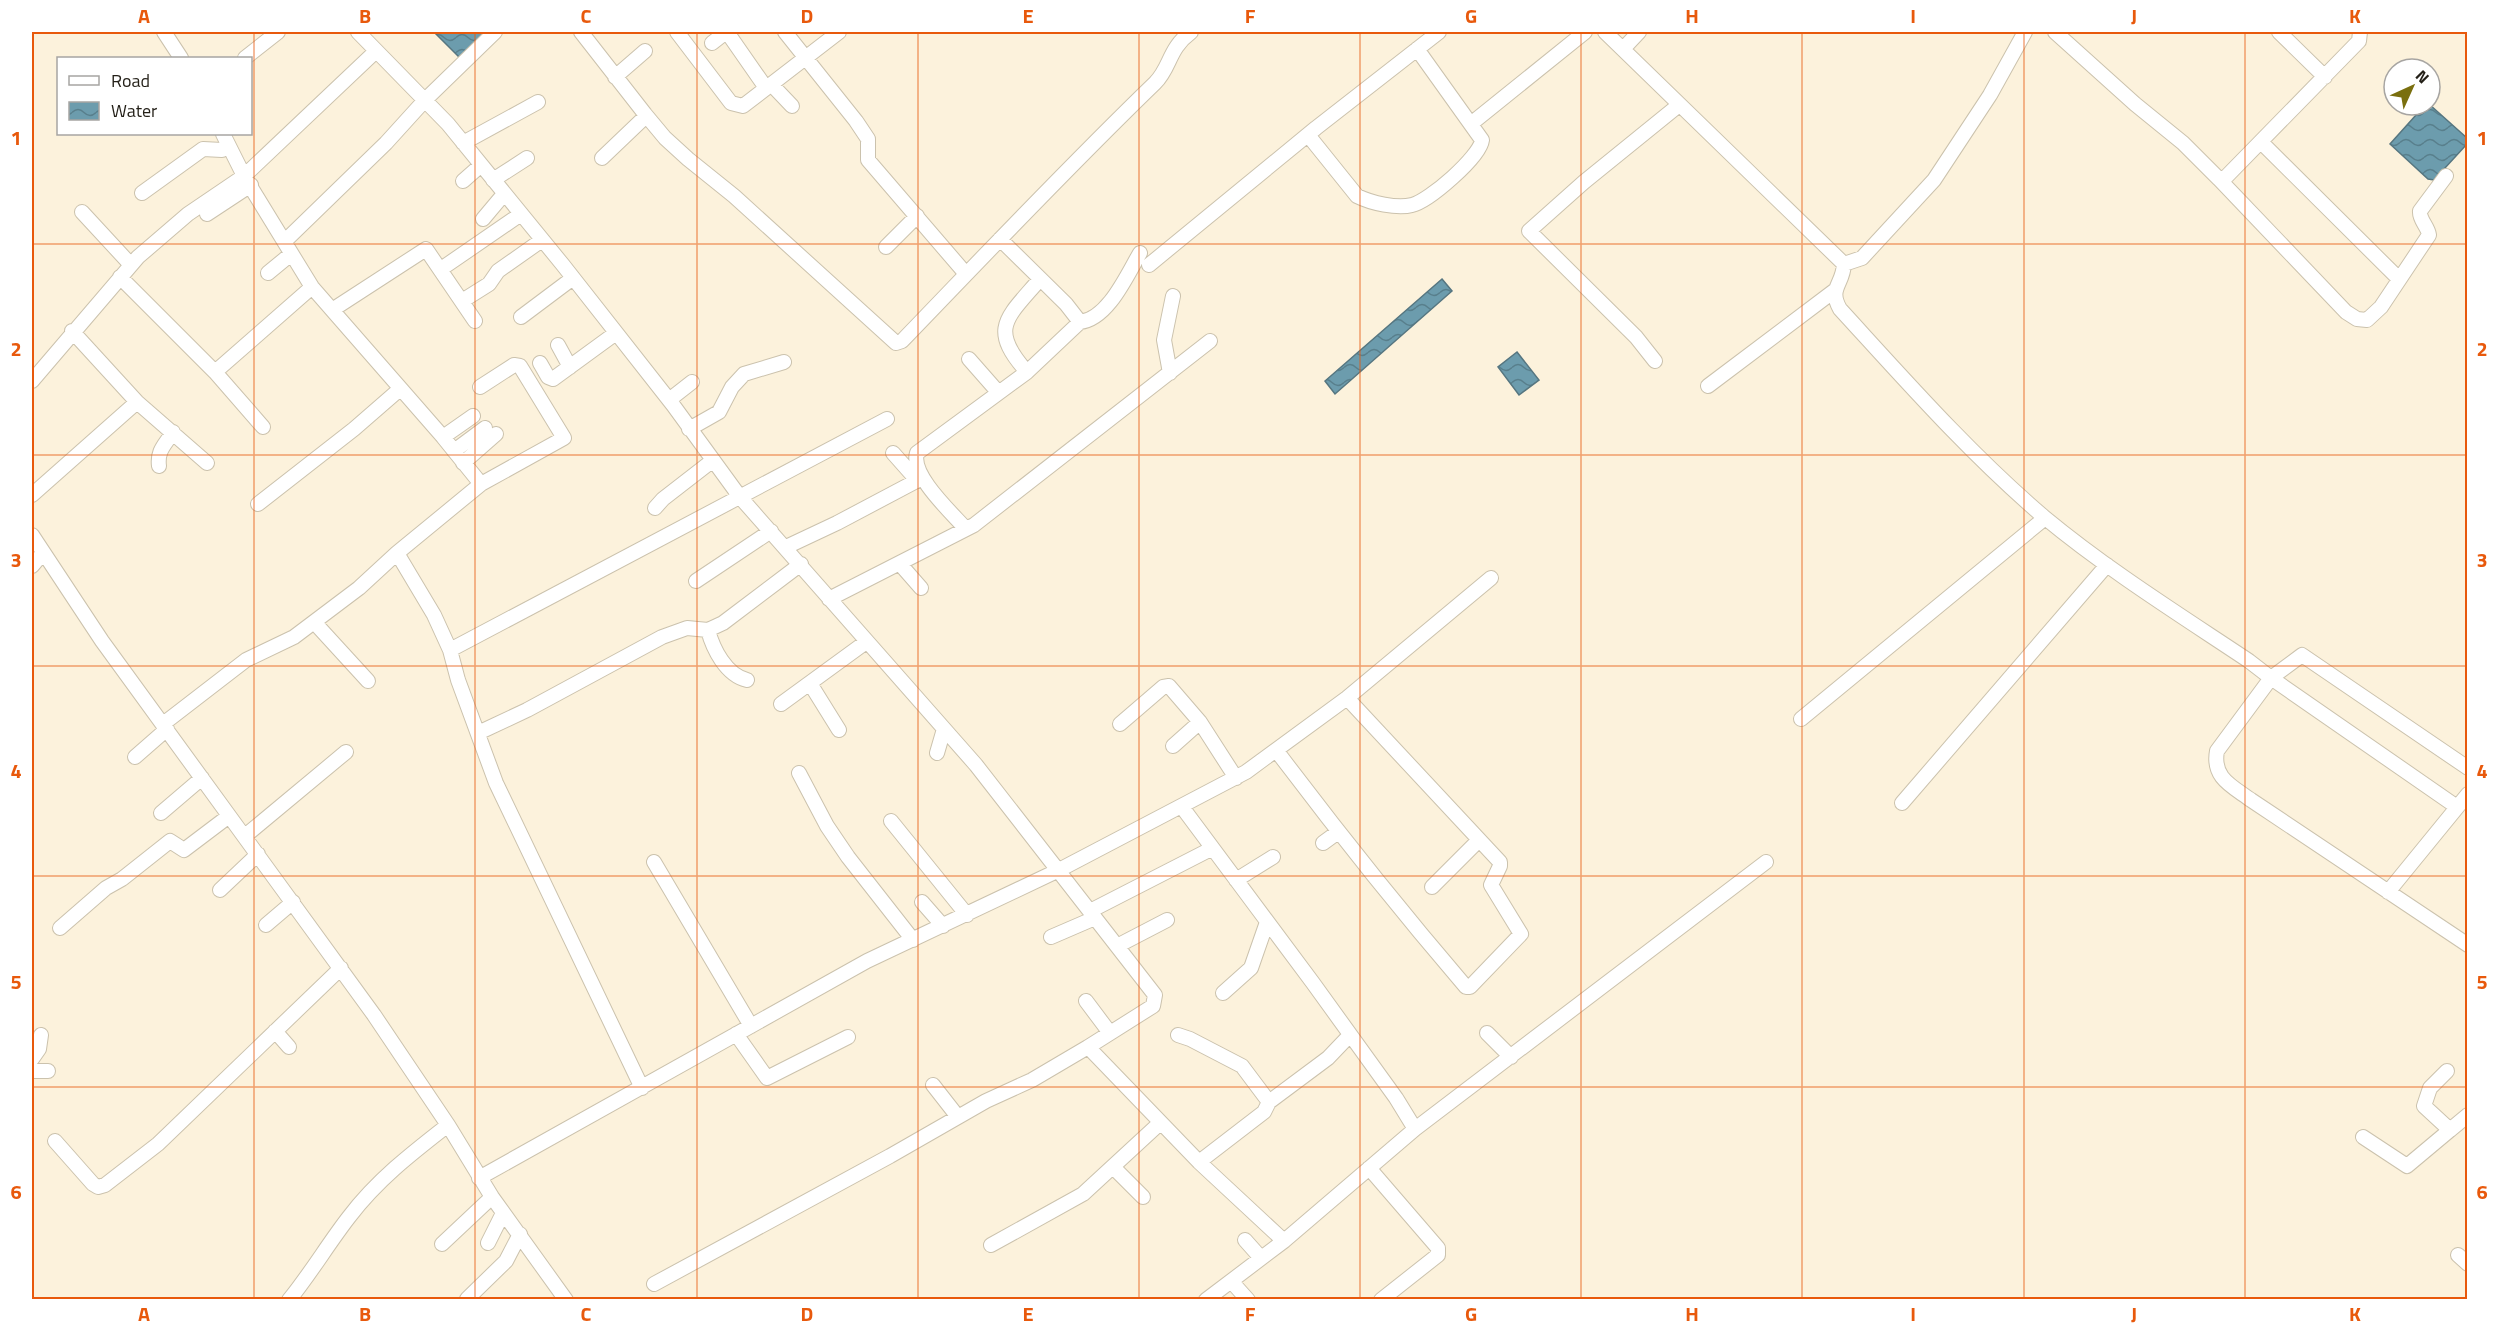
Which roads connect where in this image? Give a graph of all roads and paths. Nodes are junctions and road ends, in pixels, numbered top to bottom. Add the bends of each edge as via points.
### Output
1 (164, 32) edge
2 (278, 32) edge
3 (357, 32) edge
4 (495, 32) edge
5 (581, 32) edge
6 (677, 32) edge
7 (727, 32) edge
8 (785, 32) edge
9 (839, 32) edge
10 (1191, 32) edge
11 (1439, 32) edge
12 (1585, 32) edge
13 (1605, 32) edge
14 (1639, 32) edge
15 (2025, 32) edge
16 (2055, 32) edge
17 (2279, 32) edge
18 (2360, 32) edge
19 (712, 43) dead end
20 (1417, 49) junction
21 (1623, 49) junction
22 (645, 51) dead end
23 (375, 52) junction
24 (180, 57) edge
25 (246, 57) edge
26 (806, 58) junction
27 (615, 77) junction
28 (2325, 77) junction
29 (769, 86) junction
30 (425, 100) junction
31 (538, 102) dead end
32 (1679, 105) junction
33 (792, 106) dead end
34 (646, 116) junction
35 (1472, 123) junction
36 (1308, 135) junction
37 (226, 139) edge
38 (2260, 142) junction
39 (463, 143) junction
40 (527, 158) dead end
41 (603, 158) dead end
42 (480, 166) junction
43 (2446, 176) dead end
44 (2219, 179) junction
45 (464, 180) dead end
46 (493, 180) junction
47 (248, 181) junction
48 (142, 193) dead end
49 (504, 194) junction
50 (82, 212) dead end
51 (207, 214) dead end
52 (521, 214) junction
53 (917, 216) junction
54 (483, 219) dead end
55 (1000, 239) junction
56 (542, 240) junction
57 (886, 247) dead end
58 (288, 248) junction
59 (1140, 253) dead end
60 (1844, 264) junction
61 (131, 265) junction
62 (1149, 265) dead end
63 (441, 269) junction
64 (268, 273) dead end
65 (966, 274) junction
66 (120, 277) junction
67 (573, 278) junction
68 (1040, 279) junction
69 (2399, 279) junction
70 (312, 287) junction
71 (1834, 291) junction
72 (1173, 296) dead end
73 (462, 301) junction
74 (332, 310) junction
75 (521, 317) dead end
76 (475, 321) dead end
77 (1080, 322) junction
78 (72, 332) junction
79 (616, 333) junction
80 (1210, 341) dead end
81 (558, 345) dead end
82 (969, 359) dead end
83 (1655, 361) dead end
84 (784, 362) dead end
85 (540, 363) dead end
86 (570, 367) junction
87 (215, 372) junction
88 (1027, 372) junction
89 (1170, 373) junction
90 (32, 381) edge
91 (692, 382) dead end
92 (1708, 386) dead end
93 (480, 387) dead end
94 (400, 389) junction
95 (998, 392) junction
96 (669, 400) junction
97 (137, 402) junction
98 (473, 416) dead end
99 (887, 419) dead end
100 (263, 427) dead end
101 (688, 429) junction
102 (173, 432) junction
103 (443, 437) junction
104 (454, 451) junction
105 (893, 453) dead end
106 (712, 461) junction
107 (207, 463) dead end
108 (464, 463) junction
109 (159, 466) dead end
110 (919, 478) junction
111 (481, 484) junction
112 (32, 495) edge
113 (740, 498) junction
114 (258, 504) dead end
115 (655, 508) dead end
116 (2045, 518) junction
117 (966, 529) junction
118 (771, 531) junction
119 (32, 535) edge
120 (786, 547) junction
121 (43, 553) junction
122 (397, 553) junction
123 (801, 564) junction
124 (900, 564) junction
125 (2107, 565) junction
126 (32, 566) edge
127 (1491, 578) dead end
128 (696, 581) dead end
129 (921, 588) dead end
130 (829, 599) junction
131 (314, 622) junction
132 (708, 630) junction
133 (866, 642) junction
134 (450, 650) junction
135 (2271, 678) junction
136 (747, 680) dead end
137 (368, 681) dead end
138 (811, 685) junction
139 (1347, 698) junction
140 (781, 704) dead end
141 (1801, 719) dead end
142 (1200, 722) junction
143 (1120, 724) dead end
144 (165, 727) junction
145 (944, 729) junction
146 (839, 730) dead end
147 (478, 733) junction
148 (1173, 746) dead end
149 (1276, 750) junction
150 (346, 752) dead end
151 (937, 753) dead end
152 (135, 758) dead end
153 (2468, 768) edge
154 (799, 773) dead end
155 (202, 778) junction
156 (1236, 778) junction
157 (2468, 794) edge
158 (1902, 803) dead end
159 (1182, 807) junction
160 (2457, 807) junction
161 (161, 813) dead end
162 (229, 816) junction
163 (891, 821) dead end
164 (1338, 832) junction
165 (245, 836) junction
166 (1479, 840) junction
167 (1323, 843) dead end
168 (1211, 849) junction
169 (258, 854) junction
170 (1273, 857) dead end
171 (654, 862) dead end
172 (1766, 862) dead end
173 (1059, 870) junction
174 (1236, 880) junction
175 (1432, 887) dead end
176 (220, 890) dead end
177 (2388, 892) junction
178 (293, 902) junction
179 (922, 902) dead end
180 (1093, 914) junction
181 (967, 915) junction
182 (1167, 920) dead end
183 (1267, 922) junction
184 (267, 925) dead end
185 (943, 926) junction
186 (60, 928) dead end
187 (1051, 937) dead end
188 (913, 940) junction
189 (2468, 945) edge
190 (1117, 946) junction
191 (341, 968) junction
192 (1223, 993) dead end
193 (1086, 1001) dead end
194 (751, 1026) junction
195 (275, 1031) junction
196 (1110, 1033) junction
197 (1487, 1033) dead end
198 (736, 1034) junction
199 (41, 1035) dead end
200 (1178, 1035) dead end
201 (1350, 1035) junction
202 (848, 1037) dead end
203 (1218, 1041) dead end
204 (289, 1047) dead end
205 (1088, 1047) junction
206 (1511, 1057) junction
207 (1228, 1058) junction
208 (32, 1059) edge
209 (32, 1071) edge
210 (48, 1071) dead end
211 (2447, 1071) dead end
212 (933, 1085) dead end
213 (642, 1088) junction
214 (1269, 1102) junction
215 (2468, 1115) edge
216 (958, 1117) junction
217 (1160, 1123) junction
218 (448, 1125) junction
219 (1415, 1130) junction
220 (2450, 1130) junction
221 (2363, 1137) dead end
222 (54, 1141) dead end
223 (1199, 1162) junction
224 (1113, 1167) junction
225 (1369, 1168) junction
226 (479, 1178) junction
227 (492, 1197) junction
228 (1143, 1197) dead end
229 (503, 1213) junction
230 (520, 1234) junction
231 (1245, 1240) dead end
232 (1284, 1241) junction
233 (488, 1243) dead end
234 (442, 1244) dead end
235 (991, 1245) dead end
236 (1261, 1258) junction
237 (1231, 1281) junction
238 (654, 1284) dead end
239 (289, 1299) edge
240 (467, 1299) edge
241 (566, 1299) edge
242 (1206, 1299) edge
243 (1248, 1299) edge
244 (1381, 1299) edge

1 - 24 street
2 - 25 street
3 - 23 street
4 - 30 street
5 - 27 street
6 - 29 street via 731,103 743,106
7 - 19 street
7 - 29 street
8 - 26 street
9 - 26 street
10 - 55 street via 1173,49 1161,76
11 - 20 street
12 - 35 street
13 - 21 street
14 - 21 street
15 - 60 street via 1990,95 1934,180 1862,258
16 - 44 street
17 - 28 street
18 - 28 street via 2359,41
20 - 35 street
20 - 36 street
21 - 32 street
22 - 27 street
23 - 30 street
23 - 47 street
26 - 29 street
26 - 53 street via 868,139 868,160
27 - 34 street
28 - 38 street
29 - 33 street
30 - 39 street
30 - 58 street
31 - 39 street
32 - 60 street
32 - 83 street via 1529,231 1636,337
34 - 41 street
34 - 65 street via 687,159 734,196 896,343 903,341
35 - 36 street via 1482,140 1477,153 1422,201 1407,206 1358,196
36 - 62 street
37 - 47 street
37 - 48 street via 222,150 202,149
38 - 44 street via 2226,177
38 - 69 street
39 - 42 street
40 - 46 street
42 - 45 street
42 - 46 street
43 - 69 street via 2420,211 2429,235
44 - 69 street via 2289,256 2357,320 2373,315
46 - 49 street
47 - 51 street
47 - 58 street
47 - 61 street via 188,214
49 - 52 street
49 - 54 street
50 - 61 street
52 - 56 street
52 - 63 street
53 - 57 street
53 - 65 street
55 - 65 street
55 - 68 street
56 - 67 street
56 - 73 street
58 - 64 street
58 - 70 street
59 - 77 street via 1113,299 1096,315
60 - 71 street
61 - 66 street
63 - 73 street
63 - 74 street via 424,249
66 - 78 street
66 - 87 street
67 - 75 street
67 - 79 street
68 - 77 street
68 - 88 street via 1011,314 1004,337
70 - 74 street
70 - 87 street
71 - 92 street
71 - 116 street via 1840,309 1900,375 2000,478
72 - 89 street via 1164,340
73 - 76 street
74 - 94 street
77 - 88 street
78 - 90 street
78 - 97 street
79 - 86 street
79 - 96 street
80 - 89 street
81 - 86 street
82 - 95 street
84 - 101 street via 744,374 719,412
85 - 86 street via 553,379
87 - 100 street
88 - 95 street
89 - 117 street
91 - 96 street
93 - 111 street via 514,365 520,366 564,438
94 - 103 street
94 - 114 street
95 - 110 street via 917,453
96 - 101 street
97 - 102 street
97 - 112 street
98 - 103 street
99 - 113 street
101 - 106 street
102 - 107 street
102 - 109 street via 160,448
103 - 104 street
104 - 108 street
104 - 108 street via 491,431
105 - 110 street
106 - 113 street
106 - 115 street
108 - 111 street
110 - 117 street
110 - 120 street
111 - 122 street
113 - 118 street
113 - 134 street
116 - 125 street
116 - 141 street
117 - 124 street
118 - 120 street
118 - 128 street
119 - 121 street
120 - 123 street
121 - 126 street
121 - 144 street
122 - 131 street
122 - 134 street
123 - 130 street
123 - 132 street
124 - 129 street
124 - 130 street
125 - 135 street
125 - 158 street
127 - 139 street
130 - 133 street
131 - 137 street
131 - 144 street via 294,637 246,660
132 - 136 street via 731,673
132 - 147 street via 687,628 662,637
133 - 138 street
133 - 145 street
134 - 147 street
135 - 153 street via 2302,655
135 - 160 street
135 - 177 street via 2217,751 2214,764 2221,777
138 - 140 street
138 - 146 street
139 - 149 street
139 - 166 street
142 - 143 street via 1169,686 1162,687
142 - 148 street
142 - 156 street
144 - 152 street
144 - 155 street
145 - 151 street
145 - 173 street
147 - 213 street via 496,783
149 - 156 street
149 - 164 street
150 - 165 street
154 - 188 street via 848,857
155 - 161 street
155 - 162 street
156 - 159 street
157 - 160 street
159 - 168 street
159 - 173 street
160 - 177 street
162 - 165 street
162 - 186 street via 184,850 170,841 165,844
163 - 181 street
164 - 166 street via 1468,987 1521,933 1491,885 1500,862
164 - 167 street
165 - 169 street
166 - 175 street
168 - 174 street
168 - 180 street
169 - 176 street
169 - 178 street
170 - 174 street
171 - 194 street
172 - 206 street
173 - 180 street
173 - 181 street
174 - 183 street
177 - 189 street
178 - 184 street
178 - 191 street
179 - 185 street
180 - 187 street
180 - 190 street
181 - 185 street
182 - 190 street
183 - 192 street via 1251,968
183 - 201 street
185 - 188 street
188 - 194 street via 848,971
190 - 196 street via 1155,995 1155,1002
191 - 195 street
191 - 218 street
193 - 196 street
194 - 198 street
195 - 204 street
195 - 222 street via 158,1144 105,1185 93,1184
196 - 205 street
197 - 206 street
198 - 202 street via 767,1078
198 - 213 street
199 - 208 street via 39,1049
200 - 207 street
201 - 214 street via 1328,1058
201 - 219 street
203 - 207 street
205 - 216 street
205 - 217 street
206 - 219 street
207 - 214 street via 1242,1066
209 - 210 street
211 - 220 street via 2430,1088 2424,1107
212 - 216 street
213 - 226 street
214 - 223 street via 1264,1112
215 - 220 street
216 - 238 street
217 - 223 street
217 - 224 street
218 - 226 street
218 - 239 street via 392,1169 371,1191
219 - 225 street
220 - 221 street via 2407,1166
223 - 232 street
224 - 228 street
224 - 235 street via 1083,1194
225 - 232 street
225 - 244 street via 1438,1248 1438,1255 1426,1266
226 - 227 street
227 - 229 street
227 - 234 street
229 - 230 street
229 - 233 street
230 - 240 street via 506,1261
230 - 241 street
231 - 236 street
232 - 236 street
236 - 237 street
237 - 242 street
237 - 243 street

